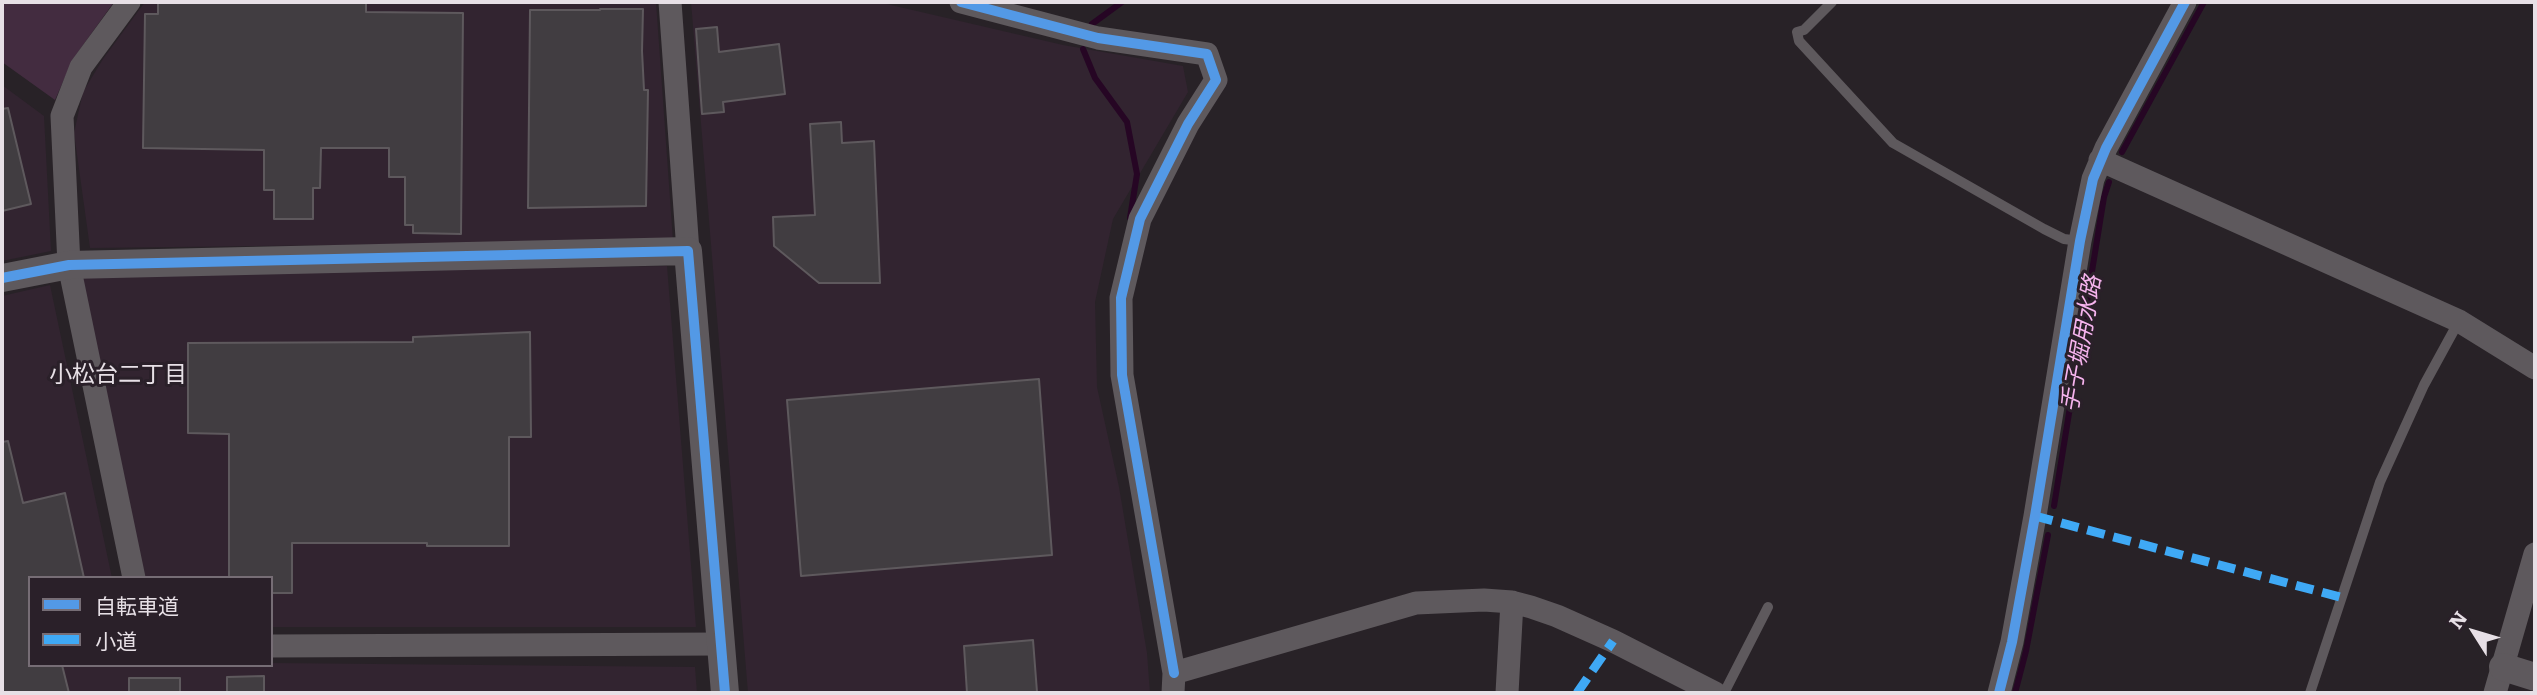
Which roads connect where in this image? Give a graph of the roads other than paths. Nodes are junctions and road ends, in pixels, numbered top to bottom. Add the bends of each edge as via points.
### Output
1 (129, 2) edge
2 (670, 2) edge
3 (961, 2) edge
4 (1832, 2) edge
5 (2185, 2) edge
6 (2100, 160) junction
7 (2080, 241) junction
8 (688, 251) junction
9 (69, 265) junction
10 (2, 278) edge
11 (2459, 321) junction
12 (2535, 369) edge
13 (2535, 554) edge
14 (134, 576) edge
15 (1512, 602) junction
16 (1768, 607) dead end
17 (721, 644) junction
18 (273, 646) edge
19 (2535, 677) edge
20 (2499, 680) edge
21 (1173, 683) edge
22 (725, 693) edge
23 (1507, 693) edge
24 (1715, 693) edge
25 (1724, 693) edge
26 (1999, 693) edge
27 (2310, 693) edge

1 - 9 street via 81,67 62,116
2 - 8 street
3 - 21 street via 1098,37 1207,54 1216,79 1140,219 1121,298 1122,375
4 - 7 lane via 1797,32 1799,41 1893,143 2043,229
5 - 6 street
6 - 7 street
6 - 11 street
7 - 26 street via 2035,516
8 - 9 street
8 - 17 street
9 - 10 street
9 - 14 street
11 - 12 street
11 - 27 lane via 2380,481
13 - 20 street
15 - 21 street via 1455,599 1416,603
15 - 23 street
15 - 24 street via 1557,616
16 - 25 lane
17 - 18 street
17 - 22 street
19 - 20 street

